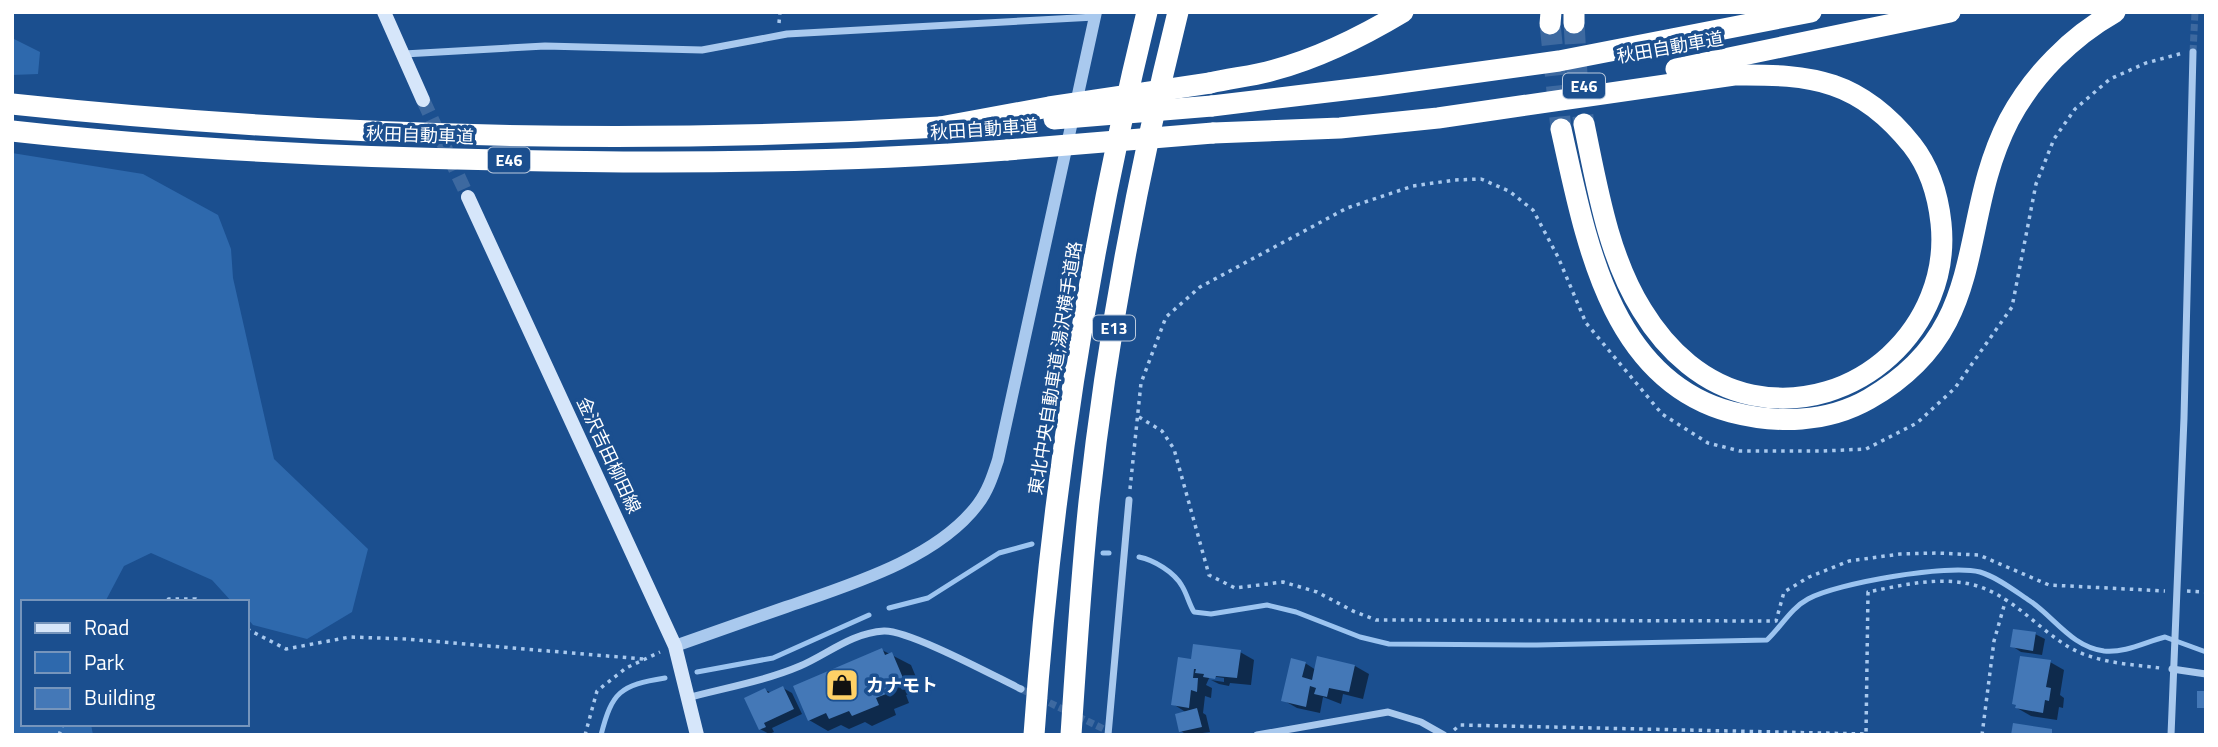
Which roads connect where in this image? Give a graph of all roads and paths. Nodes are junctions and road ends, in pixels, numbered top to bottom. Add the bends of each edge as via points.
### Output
1 (384, 12) edge
2 (1147, 12) edge
3 (1178, 12) edge
4 (1403, 12) edge
5 (1811, 12) edge
6 (1950, 12) edge
7 (2115, 12) edge
8 (1096, 14) edge
9 (2193, 52) tunnel mouth
10 (403, 54) junction
11 (424, 100) tunnel mouth
12 (12, 104) edge
13 (1584, 124) tunnel mouth
14 (940, 127) junction
15 (1561, 129) tunnel mouth
16 (12, 131) edge
17 (1213, 134) junction
18 (468, 197) tunnel mouth
19 (1138, 416) dead end
20 (1129, 500) dead end
21 (2176, 591) junction
22 (2007, 599) junction
23 (164, 600) edge
24 (197, 600) edge
25 (248, 630) edge
26 (675, 646) junction
27 (643, 659) junction
28 (2172, 669) junction
29 (2206, 674) edge
30 (1021, 689) tunnel mouth
31 (687, 698) junction
32 (1111, 734) edge
33 (585, 735) edge
34 (697, 735) edge
35 (1034, 735) edge
36 (1071, 735) edge
37 (1256, 735) edge
38 (1444, 735) edge
39 (1450, 735) edge
40 (1982, 735) edge
41 (2171, 735) edge

1 - 10 main road
2 - 35 highway, 東北中央自動車道;湯沢横手道路 / E13 via 1101,223 1075,373
3 - 36 highway, E13 via 1134,214 1106,372 1089,502
4 - 14 highway, bridge via 1369,32 1274,70
5 - 14 highway, 秋田自動車道 / E46, bridge via 1559,61 1378,86 1212,106
6 - 17 highway, 秋田自動車道 / E46 via 1562,90 1389,116
7 - 15 highway via 2047,66 2010,120 1996,151 1964,280 1933,346 1887,389 1828,416 1759,420 1689,394 1661,374 1617,317 1601,280
8 - 10 street via 787,34 702,50 545,47
8 - 26 street via 998,460 978,503 940,540 908,558 846,586
9 - 21 street
10 - 11 main road
12 - 14 highway, 秋田自動車道 / E46 via 248,125 454,134 742,135
13 - 17 highway via 1608,227 1641,309 1687,365 1717,382 1752,395 1826,392 1885,362 1909,337 1927,308 1939,277 1943,245 1933,182 1918,154 1874,104 1844,88 1812,79 1734,75 1401,122
16 - 17 highway, 秋田自動車道 / E46, bridge via 247,150 553,162 749,162 940,155
18 - 26 main road, 金沢吉田柳田線
19 - 21 path via 1162,431 1174,449 1209,575 1235,588 1283,582 1317,592 1376,620 1776,621 1784,592 1809,578 1849,561 1900,554 1979,555 2049,584
20 - 32 street
21 - 28 street
22 - 28 path via 2069,647 2104,661
22 - 39 path via 1971,584 1939,580 1868,592 1866,734 1460,725
22 - 40 path via 1994,641
23 - 24 path
25 - 27 path via 286,649 350,637
26 - 27 path
26 - 31 main road, 金沢吉田柳田線
27 - 33 path via 597,691
28 - 29 street
28 - 41 street
30 - 31 street via 912,638 885,631 848,640 780,673
31 - 34 main road, 金沢吉田柳田線
37 - 38 street via 1388,712

